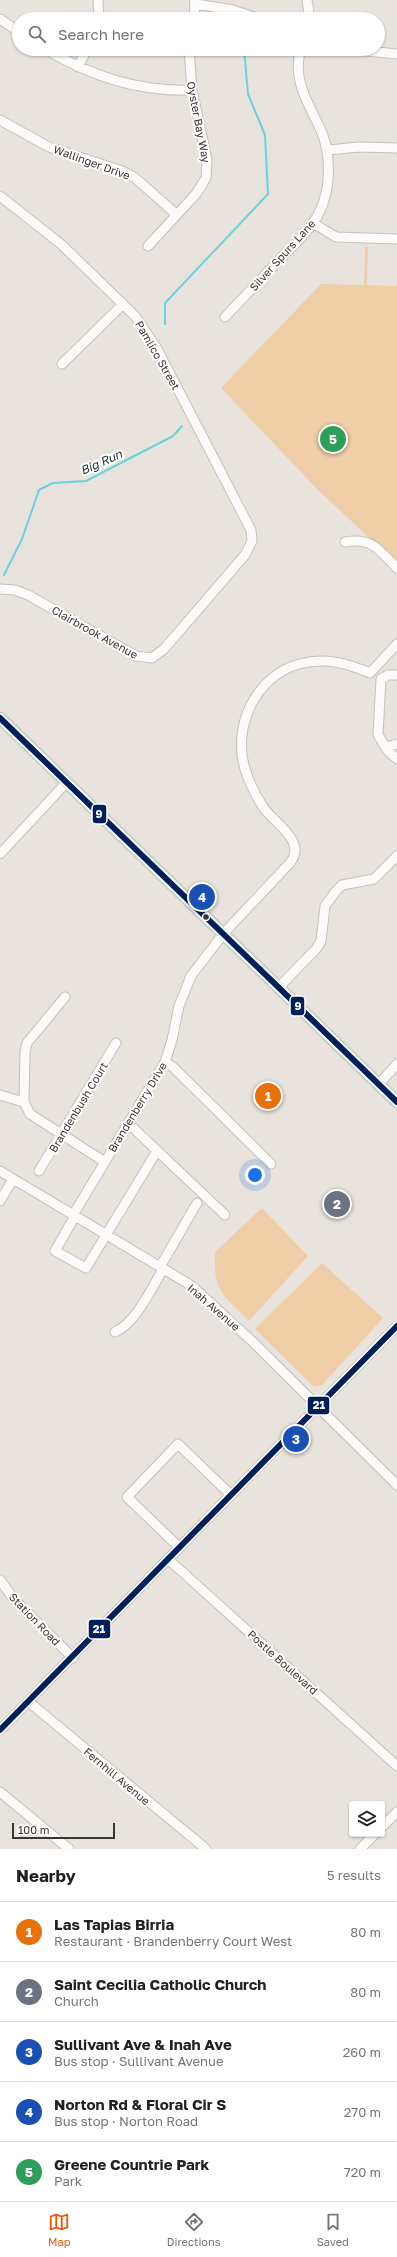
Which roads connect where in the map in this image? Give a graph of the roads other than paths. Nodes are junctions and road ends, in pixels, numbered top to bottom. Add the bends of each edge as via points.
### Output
1 (98, 0) edge
2 (307, 0) edge
3 (196, 2) edge
4 (99, 12) edge
5 (195, 12) edge
6 (239, 12) edge
7 (309, 12) edge
8 (0, 19) edge
9 (12, 27) edge
10 (385, 53) edge
11 (397, 54) edge
12 (58, 56) edge
13 (84, 56) edge
14 (190, 56) edge
15 (300, 56) edge
16 (78, 67) junction
17 (192, 90) junction
18 (0, 120) edge
19 (397, 148) edge
20 (328, 150) junction
21 (0, 196) edge
22 (176, 214) junction
23 (313, 223) junction
24 (397, 239) edge
25 (148, 246) dead end
26 (123, 304) junction
27 (225, 316) dead end
28 (62, 364) dead end
29 (345, 542) dead end
30 (245, 555) joint
31 (397, 568) edge
32 (0, 589) edge
33 (397, 644) edge
34 (397, 675) edge
35 (0, 718) edge
36 (397, 744) edge
37 (386, 748) junction
38 (397, 759) edge
39 (67, 782) junction
40 (0, 854) edge
41 (397, 856) edge
42 (224, 933) junction
43 (279, 987) junction
44 (65, 997) dead end
45 (116, 1043) dead end
46 (165, 1062) junction
47 (397, 1064) edge
48 (379, 1084) junction
49 (0, 1095) edge
50 (24, 1102) junction
51 (397, 1102) edge
52 (128, 1123) junction
53 (61, 1134) junction
54 (157, 1151) junction
55 (105, 1162) junction
56 (271, 1164) dead end
57 (0, 1171) edge
58 (39, 1171) dead end
59 (13, 1179) junction
60 (0, 1201) edge
61 (197, 1203) dead end
62 (74, 1215) junction
63 (225, 1215) dead end
64 (107, 1235) junction
65 (162, 1268) junction
66 (397, 1326) edge
67 (115, 1332) dead end
68 (318, 1407) junction
69 (397, 1485) edge
70 (231, 1495) junction
71 (179, 1548) junction
72 (168, 1559) junction
73 (0, 1580) edge
74 (73, 1658) junction
75 (28, 1702) junction
76 (0, 1730) edge
77 (397, 1766) edge
78 (0, 1792) edge
79 (397, 1812) edge
80 (385, 1824) edge
81 (372, 1837) edge
82 (69, 1849) edge
83 (206, 1849) edge
84 (360, 1849) edge

1 - 4 street
2 - 7 street
3 - 5 street
3 - 6 street
8 - 9 street
10 - 11 street
12 - 16 street
13 - 16 street
14 - 17 street, Oyster Bay Way
15 - 20 street, Silver Spurs Lane via 298,74 304,95
16 - 17 street via 120,83 160,90
17 - 22 street, Oyster Bay Way via 207,170 202,187
18 - 22 street, Wallinger Drive via 50,147 134,177
19 - 20 street via 359,147
20 - 23 street, Silver Spurs Lane via 323,200
21 - 26 street, Pamlico Street via 62,245
22 - 25 street, Oyster Bay Way
23 - 24 street via 336,237
23 - 27 street, Silver Spurs Lane
26 - 28 street
26 - 30 street, Pamlico Street via 135,316 156,347 251,530 252,541
29 - 31 street via 359,539 373,545
30 - 32 street, Clairbrook Avenue via 164,649 152,658 136,656 28,595 15,590
33 - 42 street, Brandenberry Drive via 370,673 335,661 311,661 296,665 277,674 251,703 243,725 244,768 263,808 293,840 296,850 289,864
34 - 37 street via 384,676 380,683 378,735
35 - 39 main road
36 - 37 street
37 - 38 street
39 - 40 street
39 - 42 main road
41 - 43 street via 374,879 342,885 336,891 325,906 321,941
42 - 43 main road
42 - 46 street, Brandenberry Drive via 195,970 186,986
43 - 48 main road
44 - 50 street via 27,1043
45 - 53 street, Brandenbush Court
46 - 52 street, Brandenberry Drive
46 - 56 street
47 - 48 street
48 - 51 main road
49 - 50 street
50 - 53 street via 30,1114
52 - 54 street
52 - 55 street, Brandenberry Drive
53 - 55 street
53 - 58 street, Brandenbush Court
54 - 63 street
54 - 64 street
55 - 62 street, Brandenberry Drive
57 - 59 street, Inah Avenue
59 - 60 street
59 - 62 street, Inah Avenue
61 - 65 street
62 - 64 street, Inah Avenue
62 - 64 street, Brandenberry Drive via 55,1251 86,1268
64 - 65 street, Inah Avenue
65 - 67 street via 130,1322
65 - 68 street, Inah Avenue via 192,1286 213,1303
66 - 68 street
68 - 69 street, Inah Avenue
68 - 70 street
70 - 71 street
70 - 71 street via 178,1444 126,1497
71 - 72 street
72 - 74 street
72 - 77 street, Postle Boulevard
73 - 74 street, Station Road via 13,1598
74 - 75 street
75 - 76 street
75 - 83 street, Fernhill Avenue
78 - 82 street
79 - 80 street
81 - 84 street

